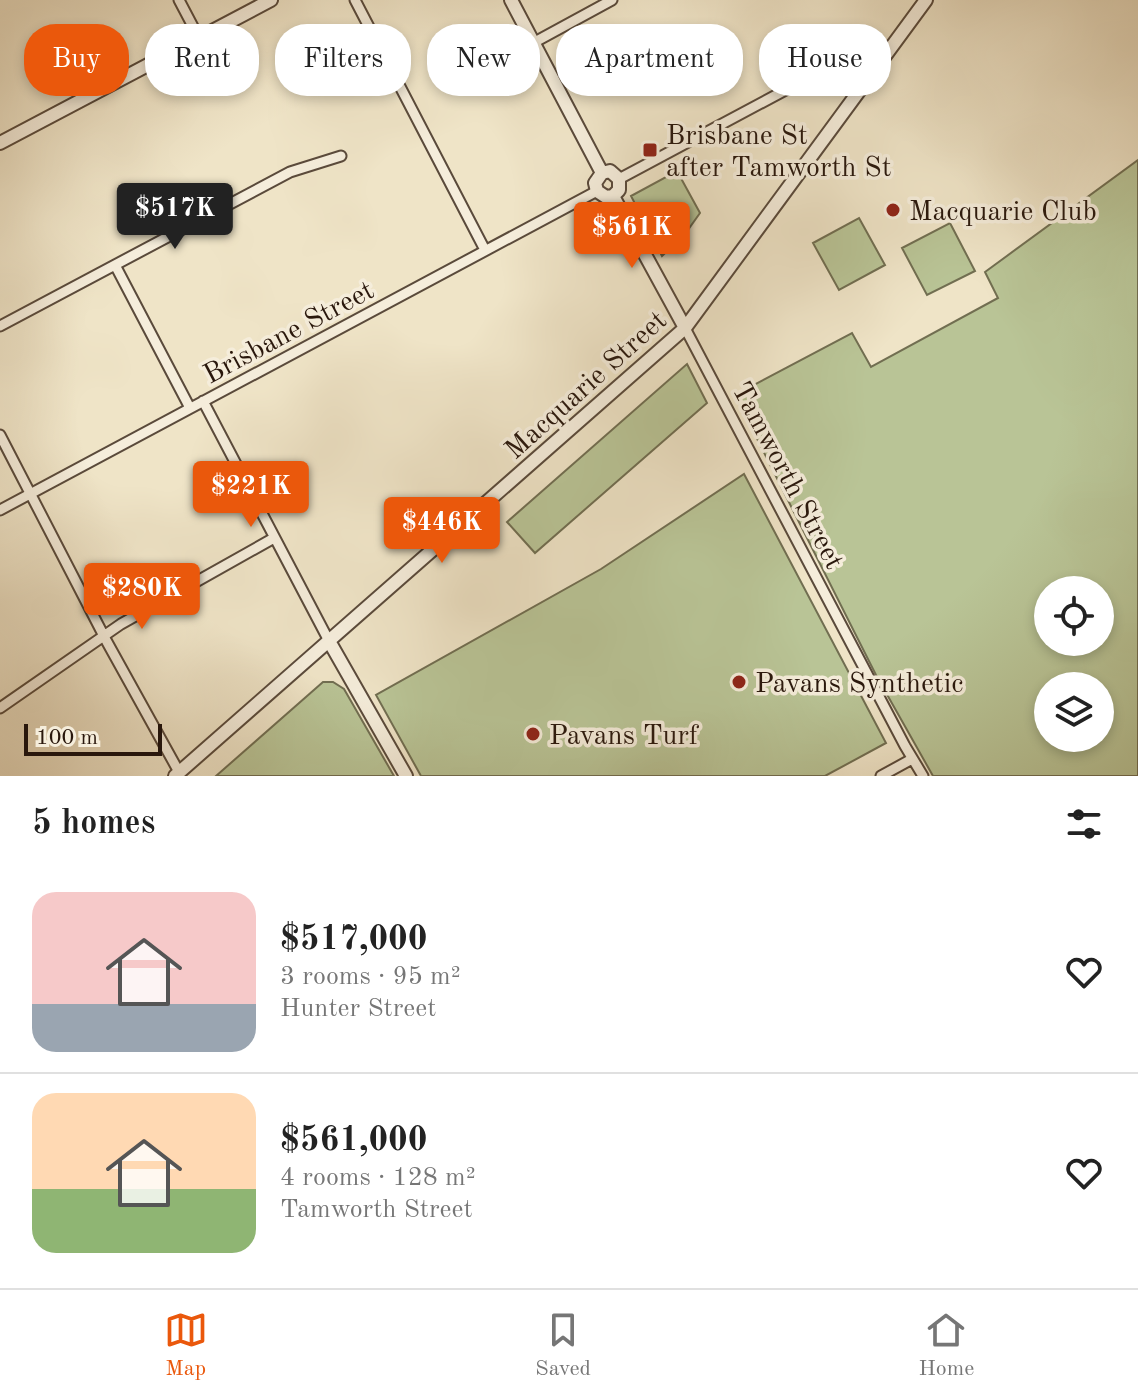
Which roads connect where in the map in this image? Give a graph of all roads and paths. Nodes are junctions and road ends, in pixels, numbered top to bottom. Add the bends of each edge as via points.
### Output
1 (179, 0) edge
2 (271, 0) edge
3 (355, 0) edge
4 (511, 0) edge
5 (612, 0) edge
6 (926, 0) edge
7 (192, 24) edge
8 (226, 24) edge
9 (523, 24) edge
10 (540, 39) edge
11 (891, 47) edge
12 (540, 56) edge
13 (145, 66) edge
14 (774, 96) edge
15 (855, 96) edge
16 (0, 143) edge
17 (341, 156) dead end
18 (602, 173) junction
19 (619, 179) junction
20 (597, 191) junction
21 (613, 196) junction
22 (485, 250) junction
23 (115, 265) junction
24 (0, 326) edge
25 (685, 328) junction
26 (203, 401) junction
27 (190, 408) junction
28 (0, 435) edge
29 (31, 494) junction
30 (0, 510) edge
31 (274, 538) junction
32 (104, 635) junction
33 (329, 641) junction
34 (0, 708) edge
35 (912, 759) junction
36 (177, 774) edge
37 (406, 776) edge
38 (881, 776) edge
39 (923, 776) edge

1 - 7 street
2 - 8 street
3 - 22 street
4 - 9 street
5 - 10 street
6 - 11 street, Macquarie Street
12 - 18 street
13 - 16 street
14 - 19 street
15 - 25 street, Macquarie Street
17 - 23 street via 290,172
18 - 19 street via 610,171
18 - 20 street via 596,179
19 - 21 street
20 - 21 street
20 - 22 street, Brisbane Street
21 - 25 street, Tamworth Street
22 - 26 street, Brisbane Street
23 - 24 street
23 - 27 street
25 - 33 street, Macquarie Street
25 - 35 street, Tamworth Street
26 - 27 street, Brisbane Street
26 - 31 street
27 - 29 street, Brisbane Street
28 - 29 street
29 - 30 street, Brisbane Street
29 - 32 street
31 - 32 street
31 - 33 street
32 - 34 street
32 - 36 street
33 - 36 street, Macquarie Street
33 - 37 street
35 - 38 street
35 - 39 street, Tamworth Street

